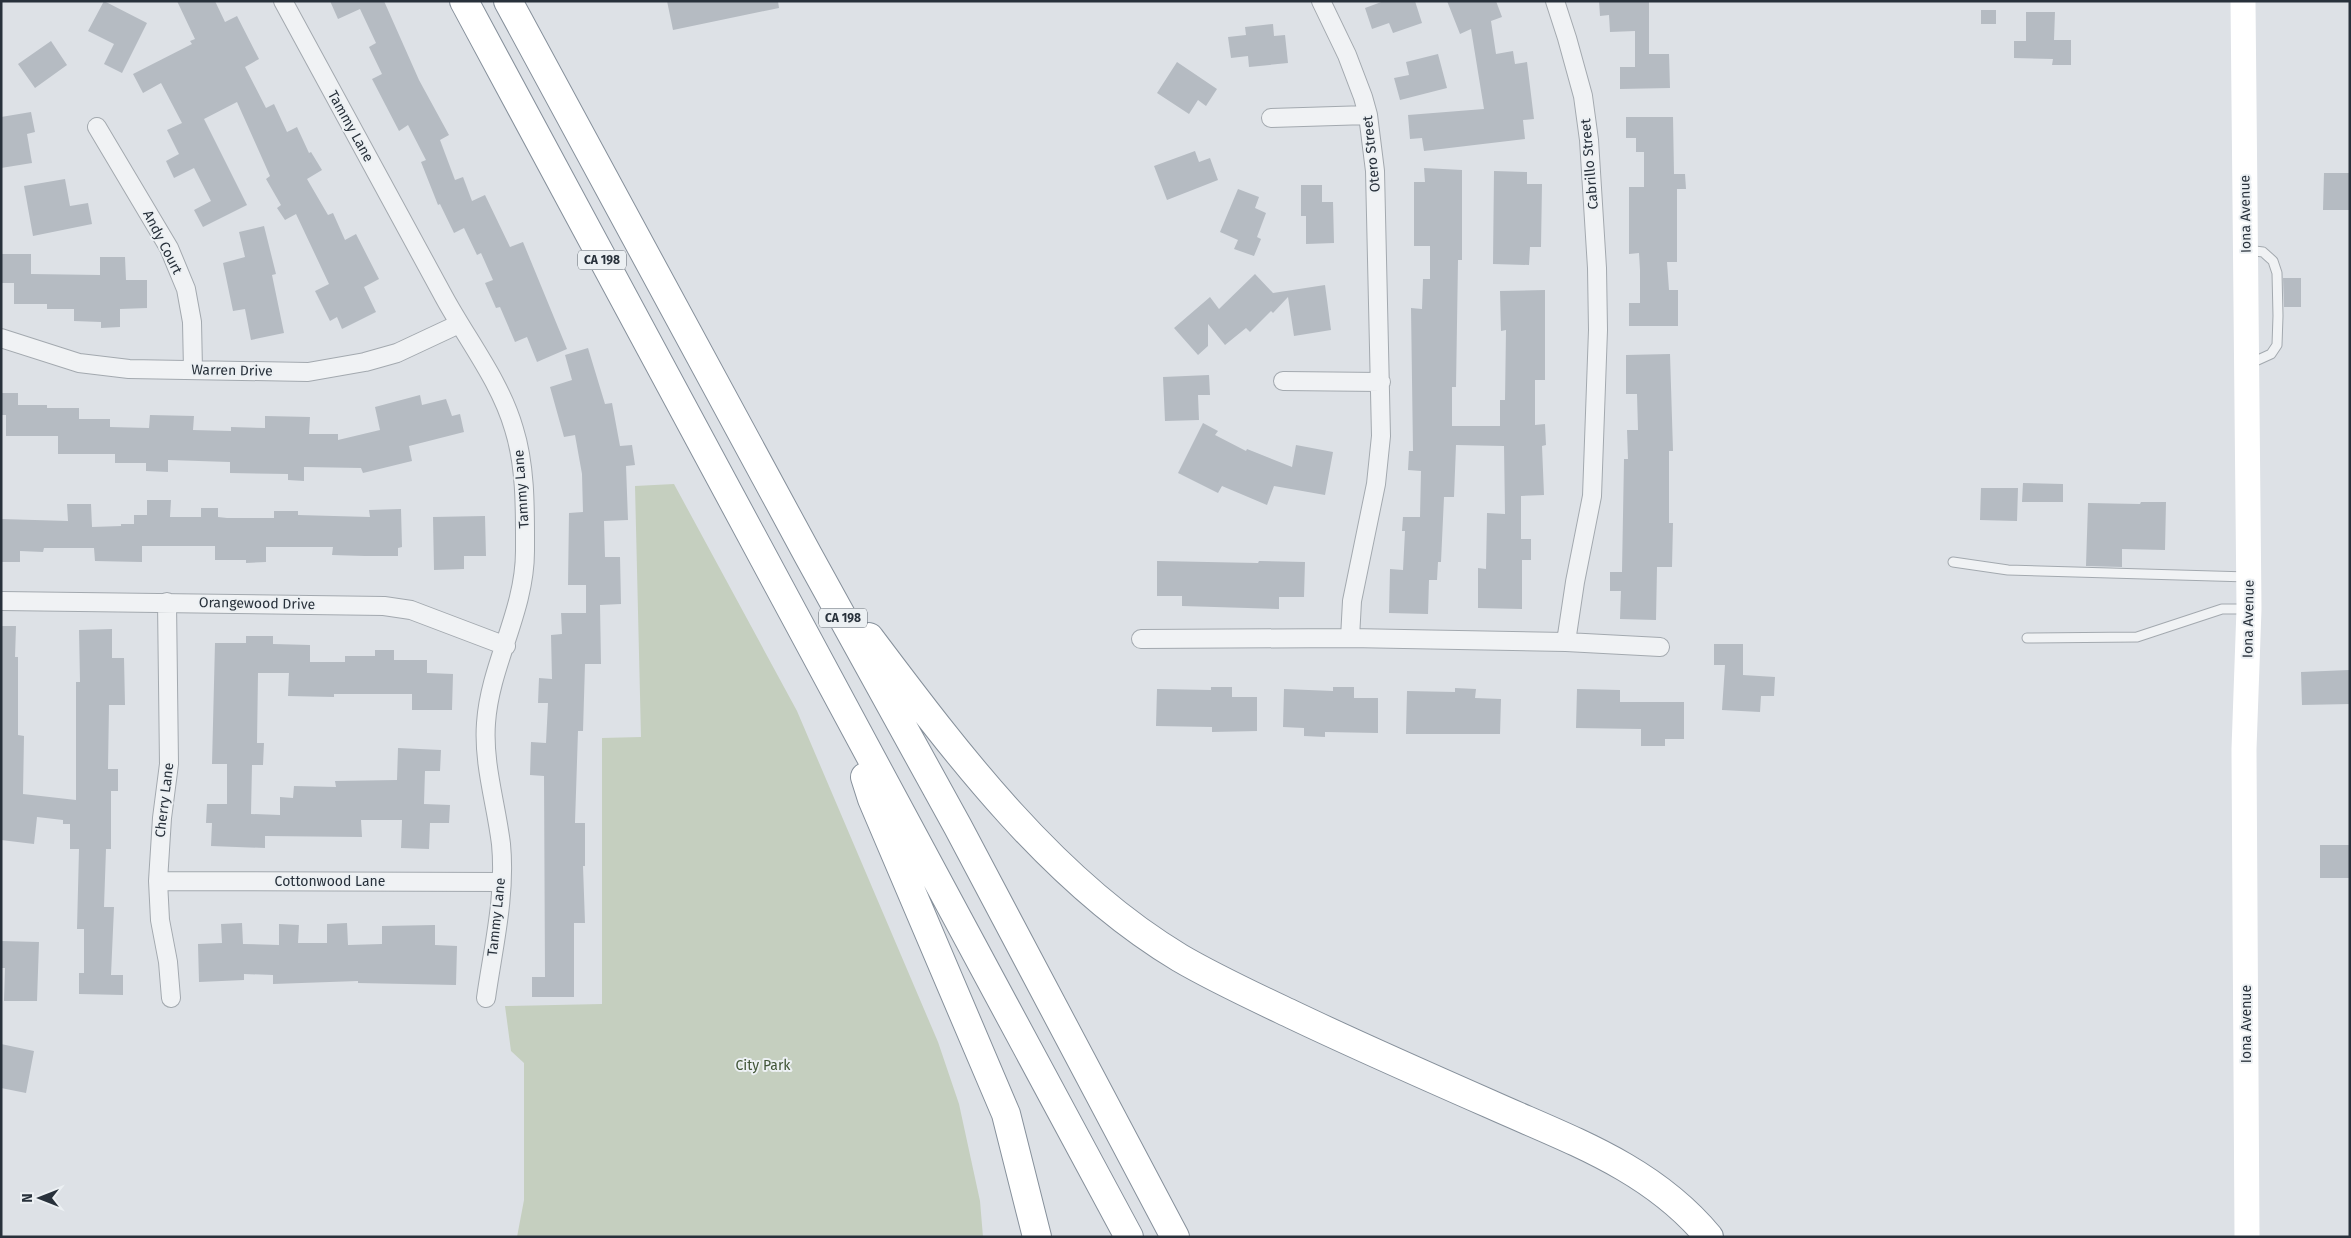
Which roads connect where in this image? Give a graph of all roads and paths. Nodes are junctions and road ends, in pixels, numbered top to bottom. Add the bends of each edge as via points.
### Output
1 (283, 1) edge
2 (464, 1) edge
3 (508, 1) edge
4 (1321, 1) edge
5 (1555, 1) edge
6 (2243, 1) edge
7 (1368, 115) junction
8 (1272, 118) dead end
9 (97, 127) dead end
10 (458, 324) junction
11 (1, 338) edge
12 (193, 370) junction
13 (1283, 381) dead end
14 (1381, 382) junction
15 (808, 555) junction
16 (1953, 562) dead end
17 (2249, 576) junction
18 (1, 601) edge
19 (167, 602) junction
20 (2249, 609) junction
21 (1350, 638) junction
22 (2027, 638) dead end
23 (1141, 639) dead end
24 (1566, 642) junction
25 (506, 646) junction
26 (1660, 647) dead end
27 (842, 706) junction
28 (158, 881) junction
29 (501, 882) junction
30 (171, 998) dead end
31 (486, 998) dead end
32 (1037, 1237) edge
33 (1129, 1237) edge
34 (1175, 1237) edge
35 (1709, 1237) edge
36 (2247, 1237) edge

1 - 10 street, Tammy Lane
2 - 27 highway, CA 198
3 - 15 highway, CA 198
4 - 7 street, Otero Street via 1347,55
5 - 24 street, Cabrillo Street via 1582,96 1597,268 1592,496
6 - 17 street, Iona Avenue
7 - 8 street
7 - 14 street, Otero Street via 1375,171
9 - 12 street, Andy Court via 169,248 186,289 192,322
10 - 12 street, Warren Drive via 397,353 308,372
10 - 25 street, Tammy Lane via 504,399 521,465 525,555 520,598
11 - 12 street, Warren Drive via 79,363 128,369
13 - 14 street
14 - 21 street, Otero Street via 1381,436 1376,484 1352,601
15 - 34 highway, CA 198 via 958,827
15 - 35 highway via 932,720 1031,836 1109,908 1178,957 1234,987 1622,1164 1670,1197
16 - 17 lane via 2008,570
17 - 20 street, Iona Avenue
18 - 19 street, Orangewood Drive
19 - 25 street, Orangewood Drive via 384,606 411,610
19 - 28 street, Cherry Lane via 169,764
20 - 22 lane via 2222,609 2137,637
20 - 36 street, Iona Avenue via 2244,749
21 - 23 street
21 - 24 street
24 - 26 street
25 - 29 street, Tammy Lane via 492,686 486,722 486,757 501,845
27 - 32 highway via 872,799 1006,1114
27 - 33 highway, CA 198
28 - 29 street, Cottonwood Lane
28 - 30 street, Cherry Lane
29 - 31 street, Tammy Lane via 500,913

